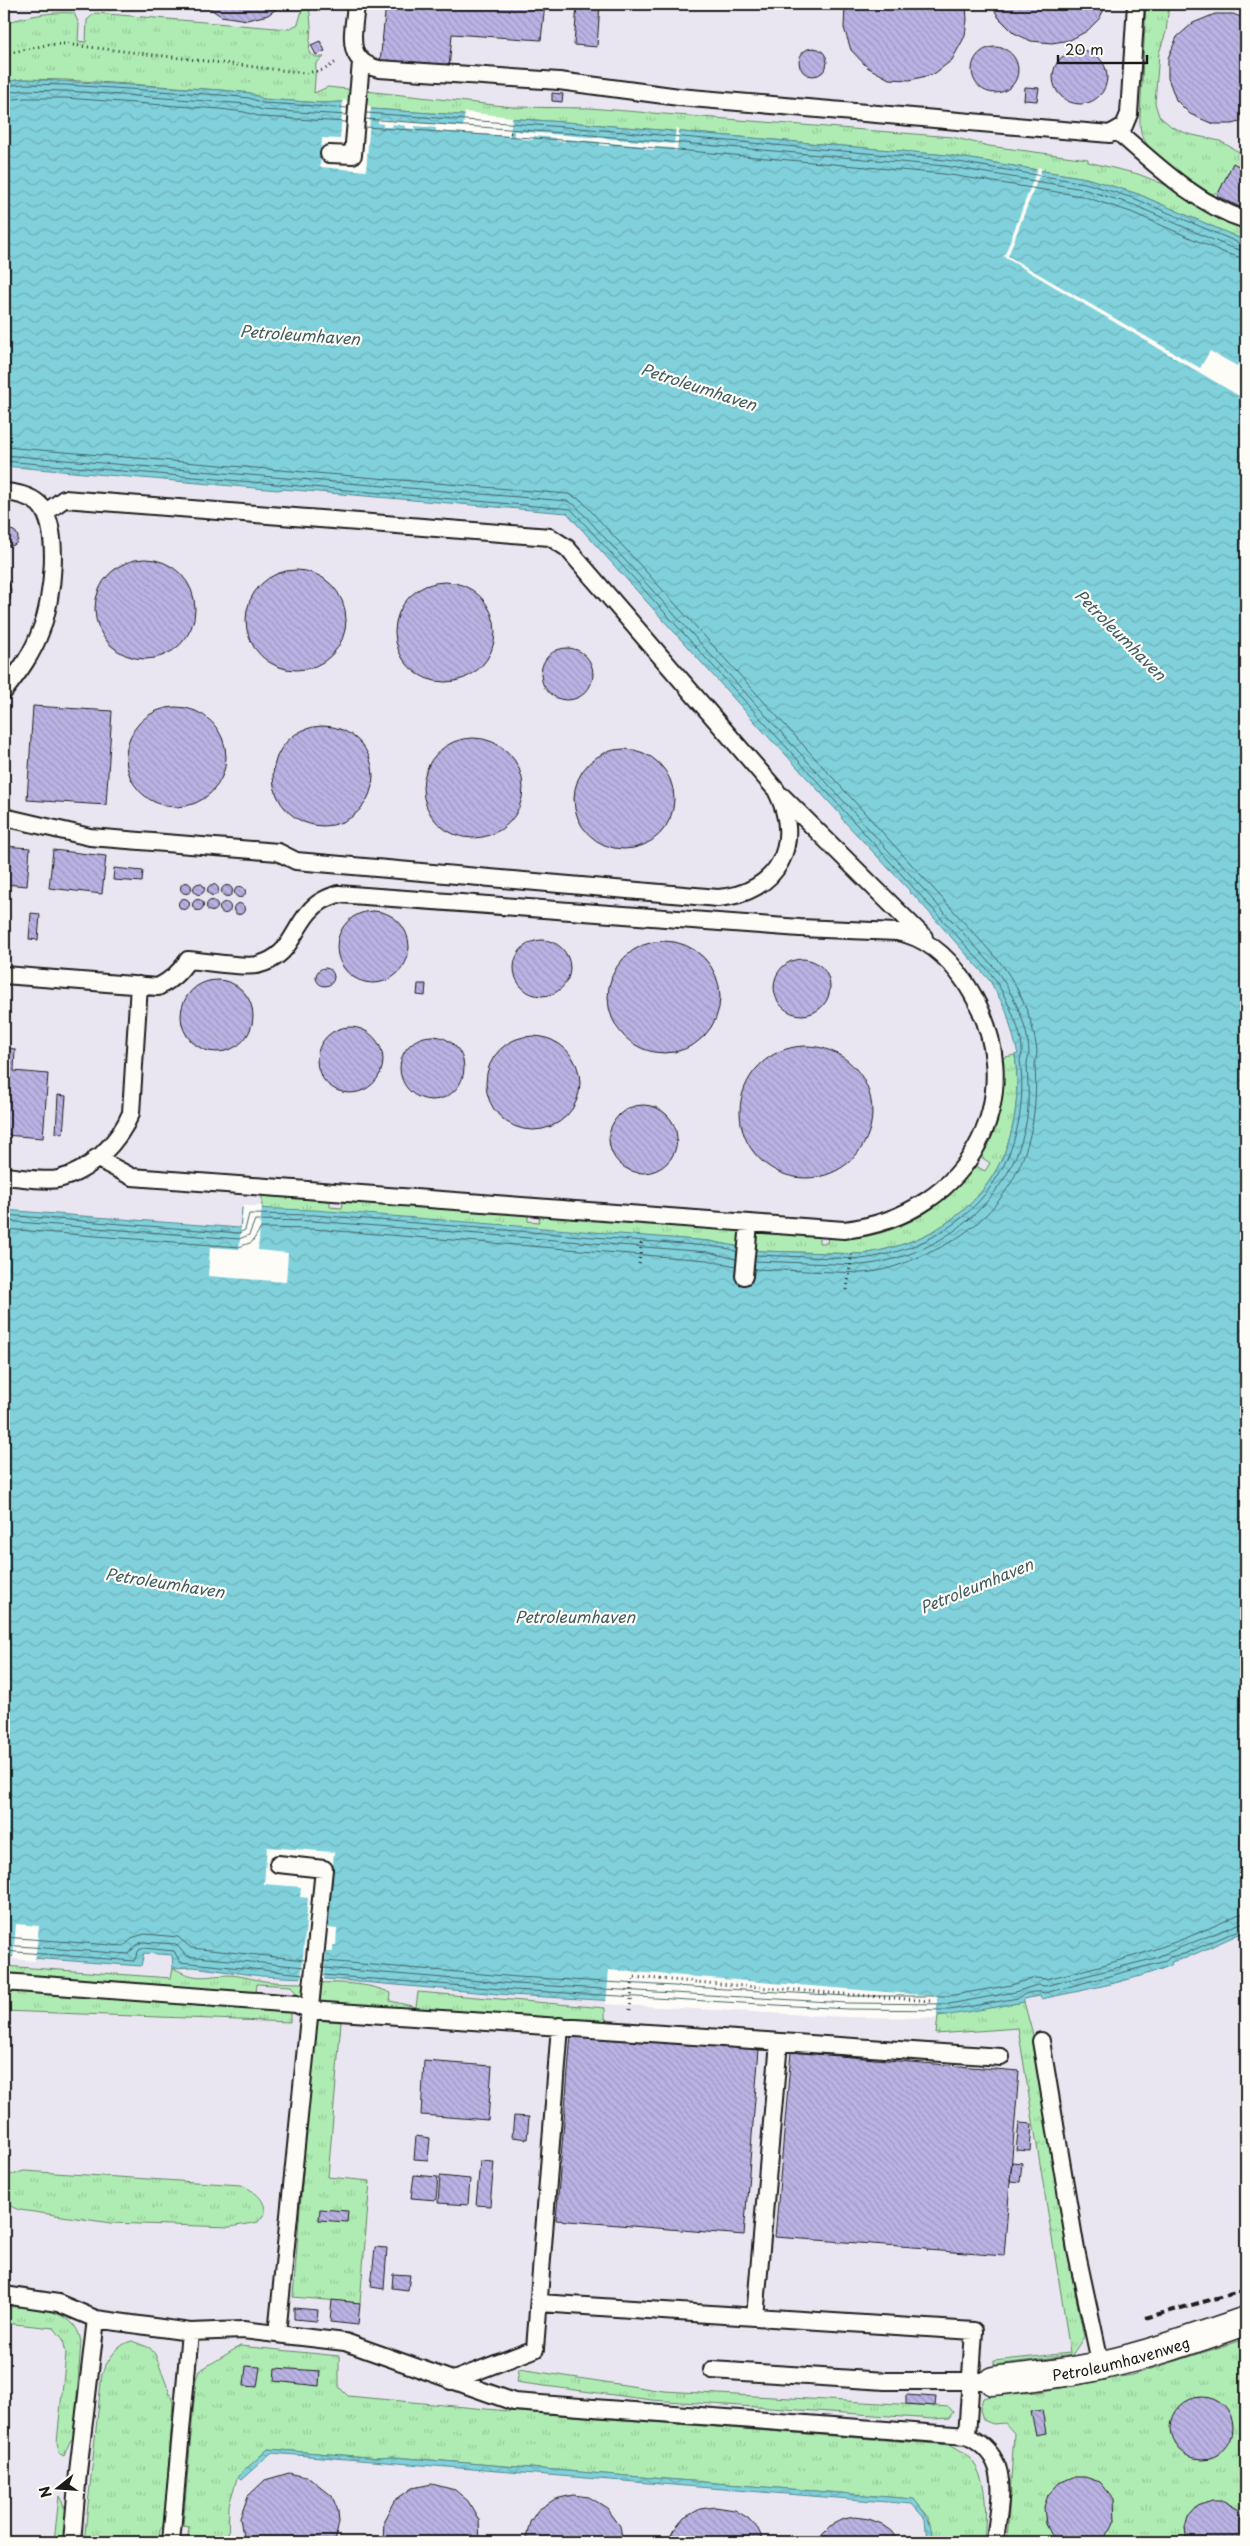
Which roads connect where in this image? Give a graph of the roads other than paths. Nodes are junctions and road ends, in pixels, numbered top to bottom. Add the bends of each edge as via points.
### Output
1 (356, 4) edge
2 (1136, 4) edge
3 (357, 56) junction
4 (1118, 131) junction
5 (328, 154) dead end
6 (1246, 220) edge
7 (4, 492) edge
8 (45, 513) junction
9 (4, 691) edge
10 (776, 790) junction
11 (4, 817) edge
12 (933, 946) junction
13 (4, 975) edge
14 (139, 985) junction
15 (96, 1158) junction
16 (4, 1176) edge
17 (749, 1228) junction
18 (744, 1276) dead end
19 (278, 1864) dead end
20 (4, 1982) edge
21 (310, 2010) junction
22 (560, 2026) junction
23 (1041, 2041) dead end
24 (779, 2042) junction
25 (1000, 2057) dead end
26 (4, 2295) edge
27 (539, 2303) junction
28 (755, 2317) junction
29 (96, 2319) junction
30 (1246, 2321) edge
31 (190, 2332) junction
32 (278, 2334) junction
33 (1101, 2366) junction
34 (712, 2370) dead end
35 (451, 2381) junction
36 (982, 2381) junction
37 (967, 2436) junction
38 (72, 2542) edge
39 (171, 2542) edge
40 (995, 2542) edge

1 - 3 lane
2 - 4 lane via 1129,114
3 - 4 lane via 366,66 379,68 559,81 680,97 1101,134
3 - 5 lane via 353,155
4 - 6 lane via 1194,194
7 - 8 lane via 29,497
8 - 9 lane via 53,558 48,606 32,651
8 - 10 lane via 64,499 550,537 567,548
10 - 11 lane via 784,805 788,837 776,868 765,882 751,891 735,897 718,898 296,861 278,852 90,836
10 - 12 lane
12 - 14 lane via 910,934 897,932 800,928 338,894 310,910 294,938 272,959 256,965 188,960 170,981 158,987
12 - 17 lane via 960,975 975,998 991,1045 994,1067 992,1110 975,1152 937,1192 900,1215 855,1228 834,1230
13 - 14 lane
14 - 15 lane via 131,1113 124,1129
15 - 16 lane via 57,1180
15 - 17 lane via 132,1176
17 - 18 lane
19 - 21 lane via 324,1869
20 - 21 lane via 296,2004
21 - 22 lane
21 - 32 lane
22 - 24 lane
22 - 27 lane
23 - 33 lane via 1076,2250
24 - 25 lane
24 - 28 lane
26 - 29 lane via 58,2302
27 - 28 lane
27 - 35 lane via 535,2349
28 - 36 lane via 974,2331
29 - 31 lane
29 - 38 lane
30 - 33 street, Petroleumhavenweg
31 - 32 lane via 243,2330
31 - 39 lane
32 - 35 lane via 345,2342
33 - 36 street, Petroleumhavenweg
34 - 36 lane via 885,2381
35 - 37 lane via 514,2402
36 - 37 lane
37 - 40 lane via 989,2449 1000,2474

